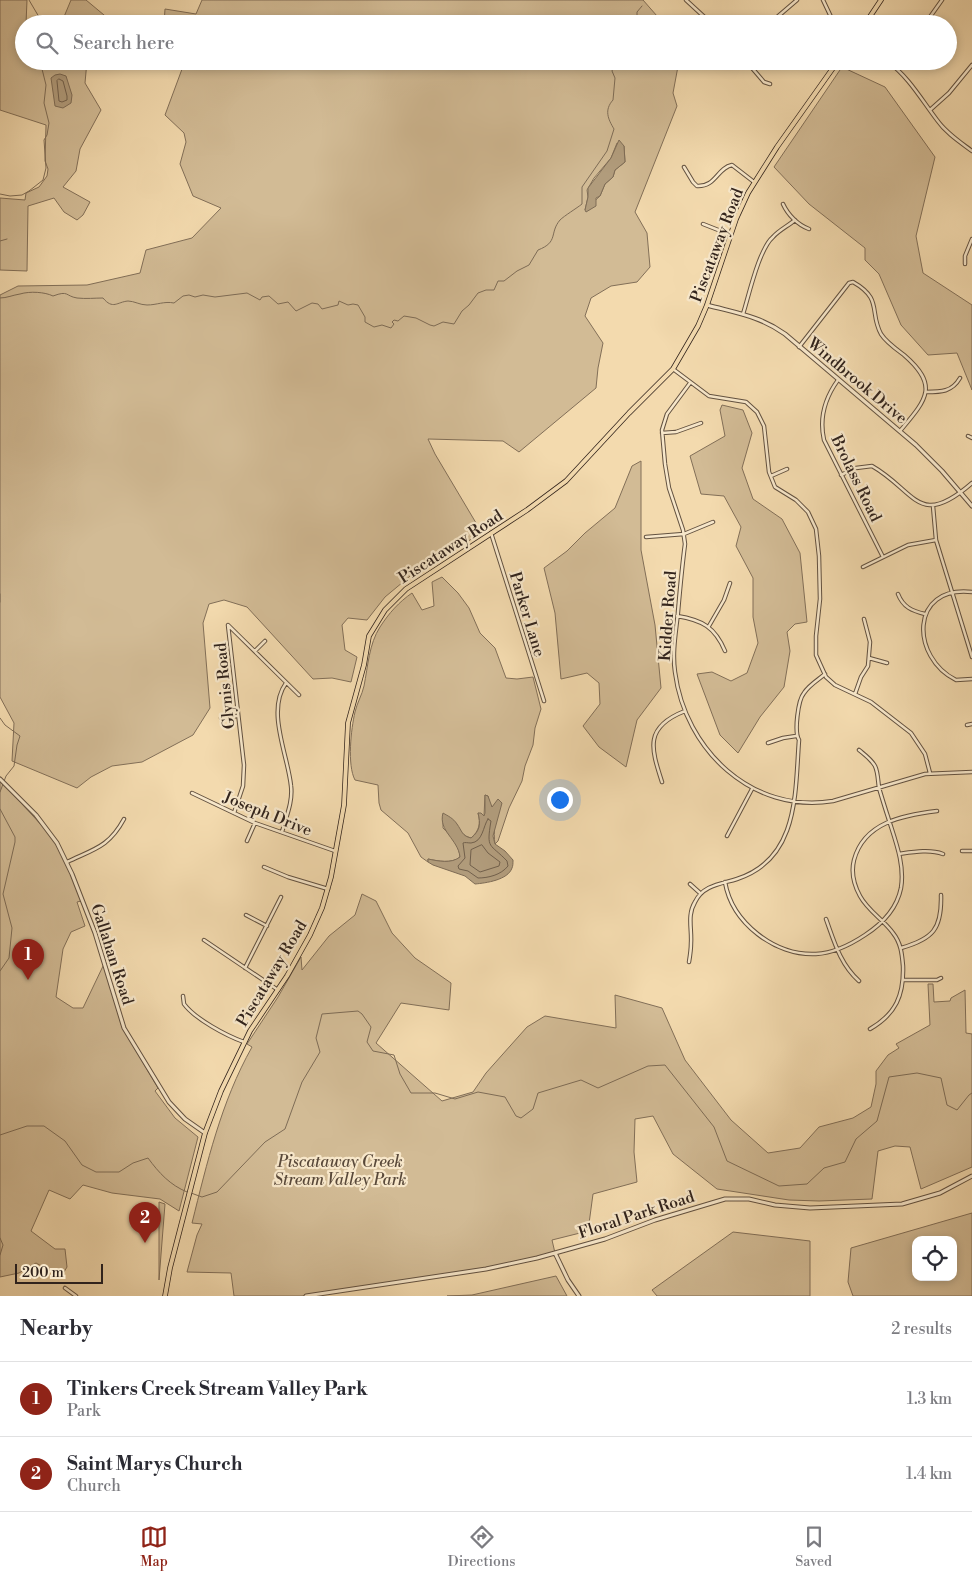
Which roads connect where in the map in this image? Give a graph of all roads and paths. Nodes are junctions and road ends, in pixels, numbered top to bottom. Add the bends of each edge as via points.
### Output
1 (686, 0) edge
2 (797, 0) edge
3 (823, 0) edge
4 (881, 0) edge
5 (942, 0) edge
6 (702, 15) edge
7 (780, 15) edge
8 (829, 15) edge
9 (871, 15) edge
10 (931, 15) edge
11 (972, 65) edge
12 (754, 70) edge
13 (832, 70) edge
14 (898, 70) edge
15 (770, 84) dead end
16 (930, 110) junction
17 (972, 151) edge
18 (684, 168) dead end
19 (754, 182) junction
20 (782, 204) dead end
21 (795, 220) junction
22 (704, 224) dead end
23 (809, 229) dead end
24 (731, 235) junction
25 (972, 239) edge
26 (965, 264) dead end
27 (707, 305) junction
28 (744, 314) junction
29 (799, 347) junction
30 (673, 369) junction
31 (960, 378) dead end
32 (838, 380) junction
33 (690, 383) junction
34 (926, 392) junction
35 (701, 423) dead end
36 (900, 431) junction
37 (662, 433) junction
38 (968, 436) dead end
39 (972, 438) edge
40 (787, 470) dead end
41 (841, 475) junction
42 (771, 476) junction
43 (972, 483) edge
44 (961, 493) junction
45 (933, 506) junction
46 (972, 506) edge
47 (713, 522) dead end
48 (492, 533) junction
49 (684, 534) junction
50 (646, 537) dead end
51 (936, 540) junction
52 (883, 557) junction
53 (863, 567) dead end
54 (730, 583) dead end
55 (972, 592) edge
56 (952, 593) junction
57 (898, 594) dead end
58 (925, 614) junction
59 (677, 616) junction
60 (864, 619) dead end
61 (709, 626) junction
62 (265, 641) dead end
63 (255, 651) junction
64 (725, 651) dead end
65 (972, 657) edge
66 (868, 658) junction
67 (887, 663) dead end
68 (825, 674) junction
69 (972, 680) edge
70 (286, 683) junction
71 (855, 694) junction
72 (299, 695) dead end
73 (544, 701) dead end
74 (685, 711) junction
75 (238, 716) junction
76 (221, 718) dead end
77 (972, 724) edge
78 (967, 725) dead end
79 (796, 736) junction
80 (768, 744) dead end
81 (859, 750) dead end
82 (972, 772) edge
83 (930, 774) junction
84 (0, 779) edge
85 (662, 782) dead end
86 (752, 788) junction
87 (879, 788) junction
88 (192, 793) dead end
89 (794, 802) junction
90 (937, 811) dead end
91 (234, 813) junction
92 (124, 819) dead end
93 (890, 821) junction
94 (255, 823) junction
95 (282, 833) junction
96 (727, 836) dead end
97 (246, 841) dead end
98 (336, 851) junction
99 (962, 851) dead end
100 (972, 851) edge
101 (899, 854) junction
102 (943, 854) dead end
103 (67, 862) junction
104 (264, 867) dead end
105 (725, 882) junction
106 (690, 884) dead end
107 (328, 889) junction
108 (700, 893) junction
109 (941, 895) dead end
110 (281, 897) dead end
111 (246, 915) dead end
112 (826, 918) dead end
113 (883, 921) junction
114 (267, 926) junction
115 (204, 940) dead end
116 (901, 948) junction
117 (838, 950) junction
118 (689, 962) dead end
119 (245, 968) junction
120 (941, 978) dead end
121 (903, 980) junction
122 (859, 981) dead end
123 (278, 990) junction
124 (183, 996) dead end
125 (870, 1028) dead end
126 (244, 1042) junction
127 (205, 1133) junction
128 (972, 1176) edge
129 (555, 1253) junction
130 (65, 1288) dead end
131 (76, 1296) edge
132 (165, 1296) edge
133 (306, 1296) edge
134 (579, 1296) edge

1 - 6 street
2 - 7 street
3 - 8 street
4 - 9 main road
5 - 10 street
11 - 16 street
12 - 15 street
13 - 19 main road, Piscataway Road
14 - 16 street
16 - 17 street via 948,132
18 - 19 street via 699,187 707,186 732,165
19 - 24 main road, Piscataway Road
20 - 21 street
21 - 23 street
21 - 28 street via 769,242
22 - 24 street
24 - 27 main road, Piscataway Road
25 - 26 street
27 - 28 street, Windbrook Drive
27 - 30 main road, Piscataway Road
28 - 29 street, Windbrook Drive via 776,327
29 - 32 street, Windbrook Drive
29 - 34 street via 847,285 854,283 873,300 882,335 916,366
30 - 33 street
30 - 48 main road, Piscataway Road via 566,481
31 - 34 street via 948,390
32 - 36 street, Windbrook Drive
32 - 41 street, Brolass Road via 822,415 822,430
33 - 37 street, Kidder Road via 667,414
33 - 42 street via 709,396 746,402 757,412 764,426
34 - 36 street via 918,409
35 - 37 street via 676,432
36 - 44 street, Windbrook Drive
37 - 49 street, Kidder Road via 669,488
38 - 39 street
40 - 42 street
41 - 45 street via 856,468 872,466 908,496
41 - 52 street, Brolass Road
42 - 68 street via 776,487 808,512 816,529 820,599 816,655
43 - 44 street
44 - 45 street
44 - 46 street, Windbrook Drive
45 - 51 street
47 - 49 street
48 - 73 street, Parker Lane
48 - 98 main road, Piscataway Road via 406,589 370,632 347,727 345,793
49 - 50 street
49 - 59 street, Kidder Road
51 - 52 street via 913,544
51 - 56 street
52 - 53 street
54 - 61 street
55 - 56 street
56 - 58 street via 934,602
56 - 65 street
57 - 58 street via 909,608
58 - 69 street via 925,641 937,666 956,680
59 - 61 street
59 - 74 street, Kidder Road via 674,664
60 - 66 street via 870,642
61 - 64 street
62 - 63 street
63 - 70 street, Glynis Road
63 - 75 street, Glynis Road via 228,625
66 - 67 street
66 - 71 street via 868,666
68 - 71 street via 835,685
68 - 79 street via 802,694
70 - 72 street, Glynis Road
70 - 95 street via 279,694 278,708 292,796
71 - 83 street via 871,702 911,733 925,754
74 - 85 street via 666,720 655,736 653,753
74 - 86 street, Kidder Road via 714,758
75 - 76 street
75 - 91 street, Glynis Road via 244,776
77 - 78 street
79 - 80 street
79 - 89 street
81 - 87 street via 876,768
82 - 83 street, Kidder Road
83 - 87 street, Kidder Road
84 - 103 street, Gallahan Road via 49,831
86 - 89 street, Kidder Road
86 - 96 street
87 - 89 street, Kidder Road via 826,802
87 - 93 street
88 - 91 street, Joseph Drive
89 - 105 street via 788,831 771,857 756,870
90 - 93 street
91 - 94 street, Joseph Drive
92 - 103 street via 109,841
93 - 101 street
93 - 113 street via 877,827 861,842 853,866 859,895
94 - 95 street, Joseph Drive
94 - 97 street
95 - 98 street, Joseph Drive
98 - 107 main road, Piscataway Road
99 - 100 street
101 - 102 street
101 - 113 street via 900,890
103 - 127 street, Gallahan Road via 95,933 124,1028 169,1102
104 - 107 street
105 - 108 street
105 - 117 street via 740,917 769,941 802,953
106 - 108 street
107 - 123 main road, Piscataway Road via 310,935
108 - 118 street via 691,914
109 - 116 street via 940,920 934,931 922,941
110 - 114 street
111 - 114 street
112 - 117 street
113 - 116 street
113 - 117 street via 862,938
114 - 119 street
115 - 119 street
116 - 121 street
117 - 122 street via 848,971
119 - 123 street
120 - 121 street
121 - 125 street via 892,1011
123 - 126 main road, Piscataway Road
124 - 126 street via 184,1004 194,1013 227,1036
126 - 127 main road, Piscataway Road
127 - 132 main road, Piscataway Road
128 - 129 street, Floral Park Road via 940,1192 902,1204 810,1208 722,1200
129 - 133 street, Floral Park Road via 486,1269
129 - 134 street
130 - 131 street

